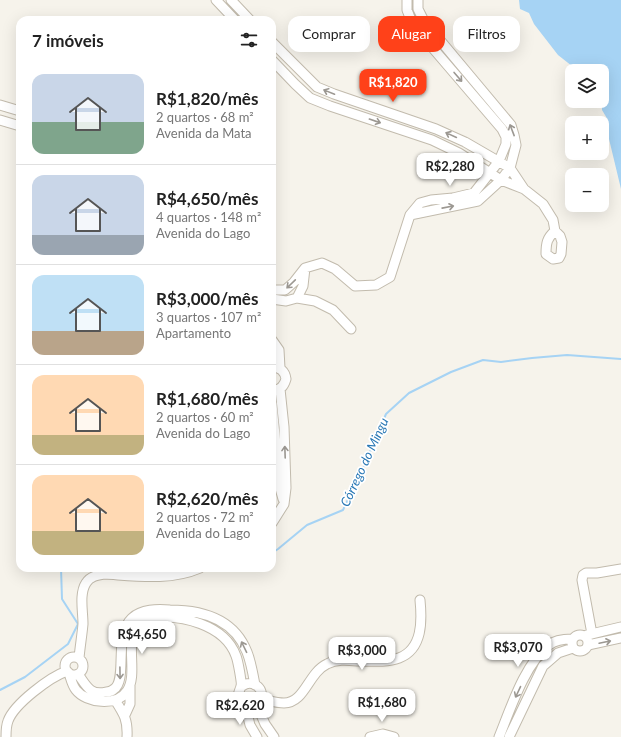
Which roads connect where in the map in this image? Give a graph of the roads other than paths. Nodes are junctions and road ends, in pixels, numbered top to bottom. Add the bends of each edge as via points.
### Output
1 (216, 0) edge
2 (230, 0) edge
3 (407, 0) edge
4 (418, 0) edge
5 (231, 16) edge
6 (246, 16) edge
7 (276, 46) edge
8 (276, 64) edge
9 (0, 105) edge
10 (16, 109) edge
11 (0, 120) edge
12 (16, 125) edge
13 (499, 161) junction
14 (510, 168) junction
15 (490, 174) junction
16 (501, 180) junction
17 (524, 189) junction
18 (410, 215) junction
19 (555, 231) dead end
20 (305, 268) junction
21 (276, 290) edge
22 (297, 298) junction
23 (276, 300) edge
24 (351, 329) dead end
25 (276, 346) edge
26 (276, 367) edge
27 (276, 390) edge
28 (276, 446) edge
29 (284, 504) junction
30 (276, 517) edge
31 (621, 569) edge
32 (189, 572) edge
33 (420, 600) dead end
34 (621, 627) edge
35 (588, 635) junction
36 (621, 638) edge
37 (573, 644) junction
38 (588, 645) junction
39 (79, 658) junction
40 (71, 673) junction
41 (255, 684) junction
42 (130, 685) junction
43 (242, 686) junction
44 (115, 700) junction
45 (258, 701) junction
46 (245, 704) junction
47 (125, 715) junction
48 (6, 737) edge
49 (127, 737) edge
50 (257, 737) edge
51 (274, 737) edge
52 (370, 737) edge
53 (394, 737) edge
54 (499, 737) edge
55 (508, 737) edge

1 - 5 street
2 - 6 street
3 -> 13 street via 407,10 413,26 502,129 506,144
14 -> 4 street via 516,145 511,125 424,21 418,9
13 -> 7 street via 436,129 317,87
8 -> 15 street via 310,98 432,140 459,153
9 - 10 street
11 - 12 street
13 - 14 street
13 - 15 street
14 - 16 street
14 - 17 street
15 - 16 street
15 - 18 street via 474,193 420,203
16 - 17 street
18 -> 16 street via 478,200
17 - 19 street via 543,204 553,220
18 - 20 street via 390,277 376,285 355,286 335,269 322,263
20 -> 21 street via 285,290
20 - 22 street via 303,286
22 - 23 street via 286,301
22 - 24 street via 315,301 333,310
25 - 26 street via 279,350
26 - 27 street via 283,371 286,379
29 -> 27 street via 284,427
28 - 29 street
29 - 30 street
31 - 35 street via 582,575
32 - 39 street via 163,577 105,574 90,579 83,591
33 - 45 street via 422,617 418,637 405,655 392,660 337,660 316,672 294,701
34 - 35 street
35 - 37 street via 579,635
35 - 38 street
38 -> 36 street
37 - 38 street via 580,652
37 -> 54 street via 564,639 553,642 541,652 518,691
37 - 55 street via 543,666
39 - 40 street via 83,663 81,672
39 - 40 street via 67,660 65,665
41 -> 40 street via 247,652 231,628 207,614 185,610 151,610 131,619 126,626 122,642 120,681 114,690 99,694
40 - 44 street via 76,691 83,696 96,702
40 - 48 street via 55,676 6,716
41 - 43 street via 248,683
41 - 45 street via 260,690
42 - 43 street via 131,646 137,626 149,620 176,618 192,620 223,638 236,656
42 - 44 street via 124,695
42 - 47 street via 130,704
43 - 46 street via 238,696
44 - 47 street
45 - 46 street
45 - 51 street via 265,724
46 - 50 street via 250,725
47 - 49 street
52 - 53 street via 383,734

